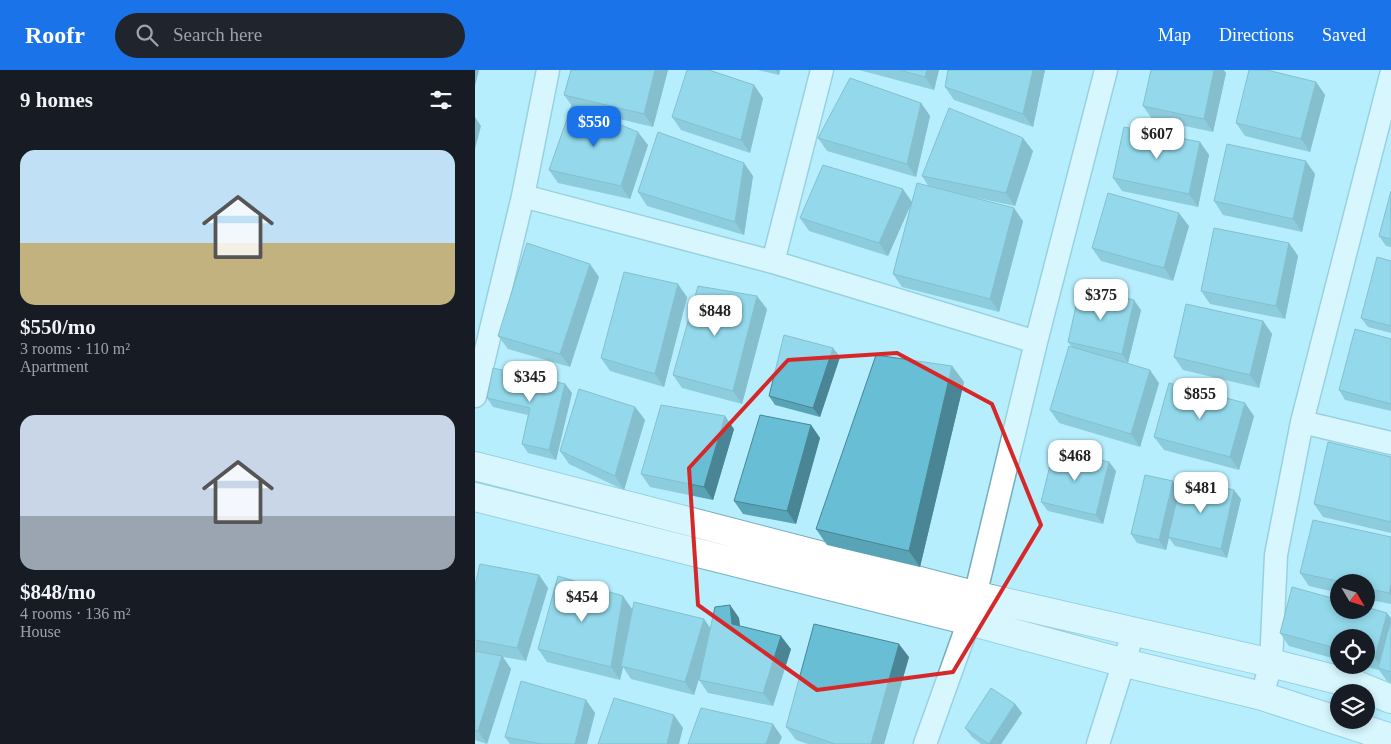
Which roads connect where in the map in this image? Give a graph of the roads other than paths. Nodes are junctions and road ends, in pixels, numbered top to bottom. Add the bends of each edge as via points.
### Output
1 (548, 70) edge
2 (822, 70) edge
3 (1106, 70) edge
4 (1391, 75) edge
5 (523, 196) junction
6 (773, 262) junction
7 (1037, 342) junction
8 (475, 396) edge
9 (1302, 422) junction
10 (1391, 443) edge
11 (475, 466) edge
12 (475, 497) edge
13 (974, 595) junction
14 (969, 621) junction
15 (1134, 630) junction
16 (1271, 663) junction
17 (1125, 664) junction
18 (1262, 696) junction
19 (1391, 699) edge
20 (1391, 738) edge
21 (925, 744) edge
22 (1098, 744) edge

1 - 5 street
2 - 6 street
3 - 7 street
4 - 9 street
5 - 6 street
5 - 8 street
6 - 7 street
7 - 13 street
9 - 10 street
9 - 16 street via 1276,555
11 - 13 street
12 - 14 street
13 - 14 street
13 - 15 street
14 - 17 street
14 - 21 street
15 - 16 street
15 - 17 street
16 - 18 street
16 - 19 street via 1354,684
17 - 18 street
17 - 22 street
18 - 20 street

